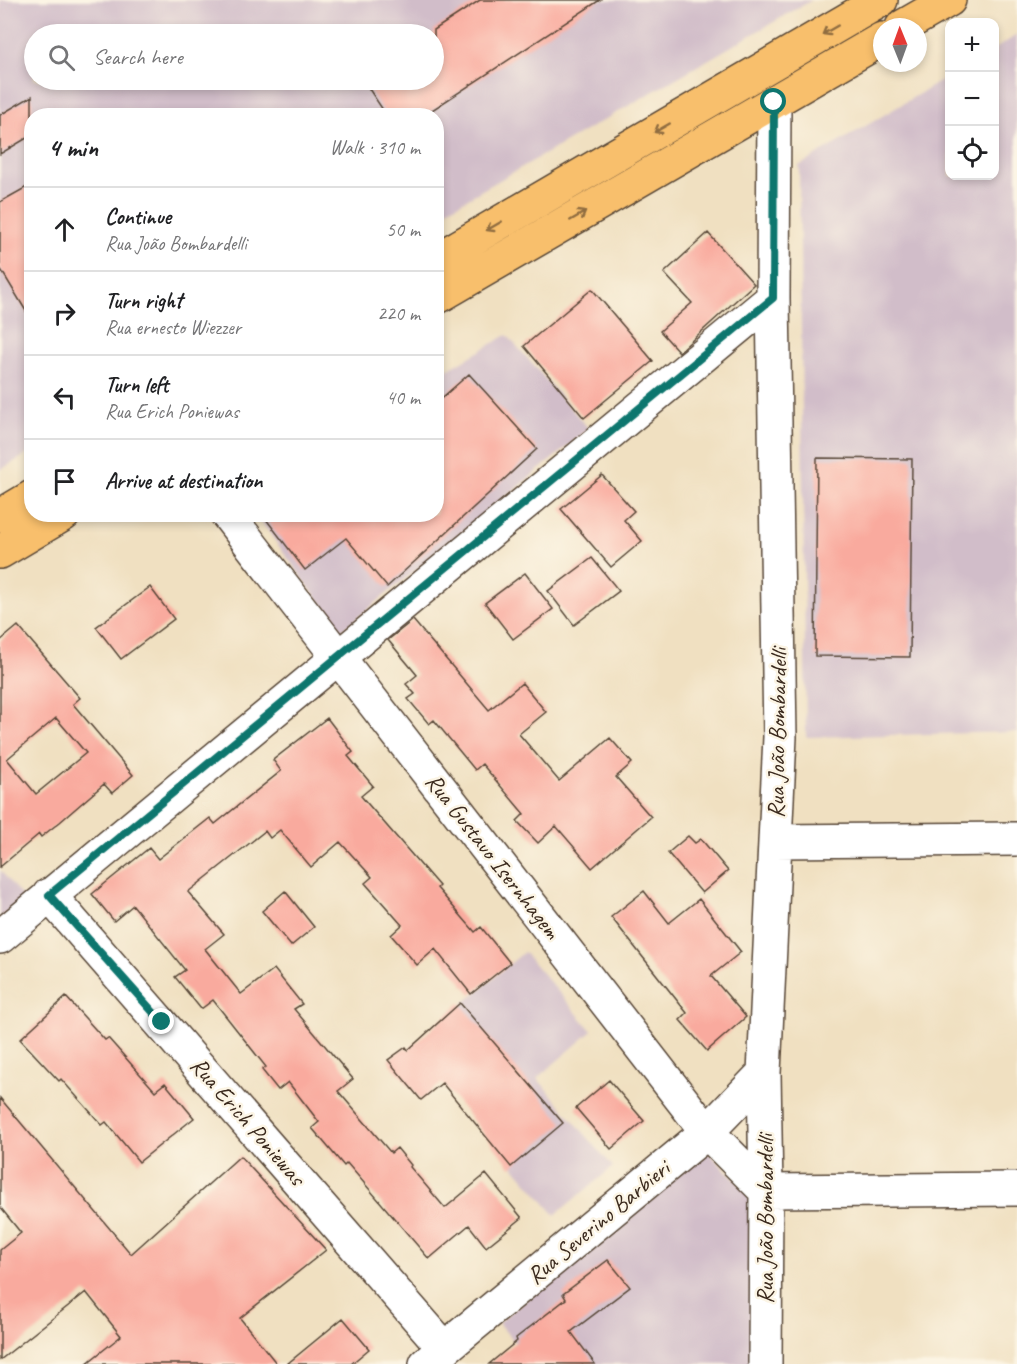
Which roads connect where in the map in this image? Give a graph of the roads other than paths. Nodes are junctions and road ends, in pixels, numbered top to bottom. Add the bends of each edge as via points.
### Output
1 (881, 0) edge
2 (949, 0) edge
3 (918, 18) edge
4 (873, 44) edge
5 (774, 102) junction
6 (444, 255) edge
7 (444, 293) edge
8 (773, 298) junction
9 (24, 502) edge
10 (0, 516) edge
11 (51, 522) edge
12 (233, 522) edge
13 (0, 552) edge
14 (338, 657) junction
15 (1017, 839) edge
16 (775, 841) junction
17 (49, 895) junction
18 (0, 937) edge
19 (764, 1073) junction
20 (707, 1132) junction
21 (1017, 1189) edge
22 (766, 1191) junction
23 (435, 1356) edge
24 (765, 1364) edge

1 -> 6 main road
2 - 3 main road
4 - 5 main road
7 -> 5 main road
5 - 8 street, Rua João Bombardelli
8 - 14 street
8 - 16 street, Rua João Bombardelli via 780,737
9 - 10 main road
11 - 13 main road
12 - 14 street, Rua Gustavo Isernhagem
14 - 17 street
14 - 20 street, Rua Gustavo Isernhagem
15 - 16 street
16 - 19 street, Rua João Bombardelli
17 - 18 street
17 - 23 street, Rua Erich Poniewas
19 - 20 street, Rua Severino Barbieri
19 - 22 street, Rua João Bombardelli
20 - 22 street, Rua Gustavo Isernhagem
20 - 23 street, Rua Severino Barbieri
21 - 22 street
22 - 24 street, Rua João Bombardelli

